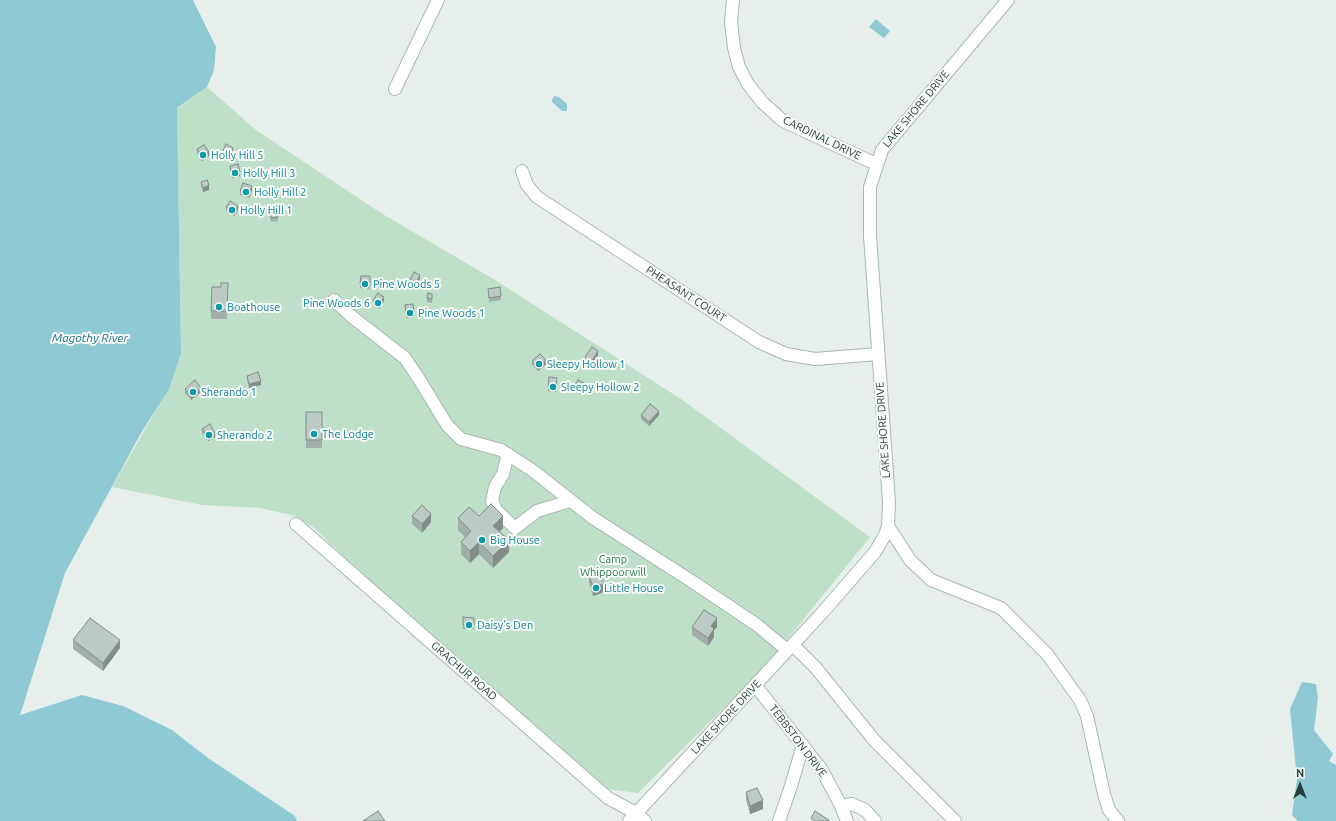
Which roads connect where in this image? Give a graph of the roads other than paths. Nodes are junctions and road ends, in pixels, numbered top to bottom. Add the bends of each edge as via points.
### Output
1 (438, 0) edge
2 (733, 0) edge
3 (1008, 0) edge
4 (395, 89) dead end
5 (876, 164) junction
6 (522, 170) dead end
7 (334, 300) dead end
8 (878, 354) junction
9 (508, 454) junction
10 (570, 501) junction
11 (296, 524) dead end
12 (888, 526) junction
13 (790, 648) junction
14 (755, 686) junction
15 (803, 745) junction
16 (841, 806) junction
17 (637, 818) edge
18 (778, 821) edge
19 (847, 821) edge
20 (875, 821) edge
21 (955, 821) edge
22 (1118, 821) edge

1 - 4 street
2 - 5 street, CARDINAL DRIVE via 731,22 739,67 762,102 782,121
3 - 5 street, LAKE SHORE DRIVE via 894,135 882,150
5 - 8 street, LAKE SHORE DRIVE via 870,187 869,210
6 - 8 street, PHEASANT COURT via 527,185 536,197 758,342 786,354 815,359
7 - 9 street via 350,316 405,358 447,425 461,439
8 - 12 street, LAKE SHORE DRIVE via 889,502
9 - 10 street
9 - 10 street via 492,501 496,510 515,528 537,511
10 - 13 street
11 - 17 street, GRACHUR ROAD via 608,798
12 - 13 street, LAKE SHORE DRIVE via 875,552
12 - 22 street via 910,560 931,580 1001,608 1047,654 1080,700 1087,716 1104,794 1109,810
13 - 14 street, LAKE SHORE DRIVE
13 - 21 street via 816,668 874,740
14 - 15 street, TEBBSTON DRIVE
14 - 17 street, LAKE SHORE DRIVE
15 - 16 street, TEBBSTON DRIVE via 822,770
15 - 18 street
16 - 19 street, TEBBSTON DRIVE
16 - 20 street via 852,804 865,810

